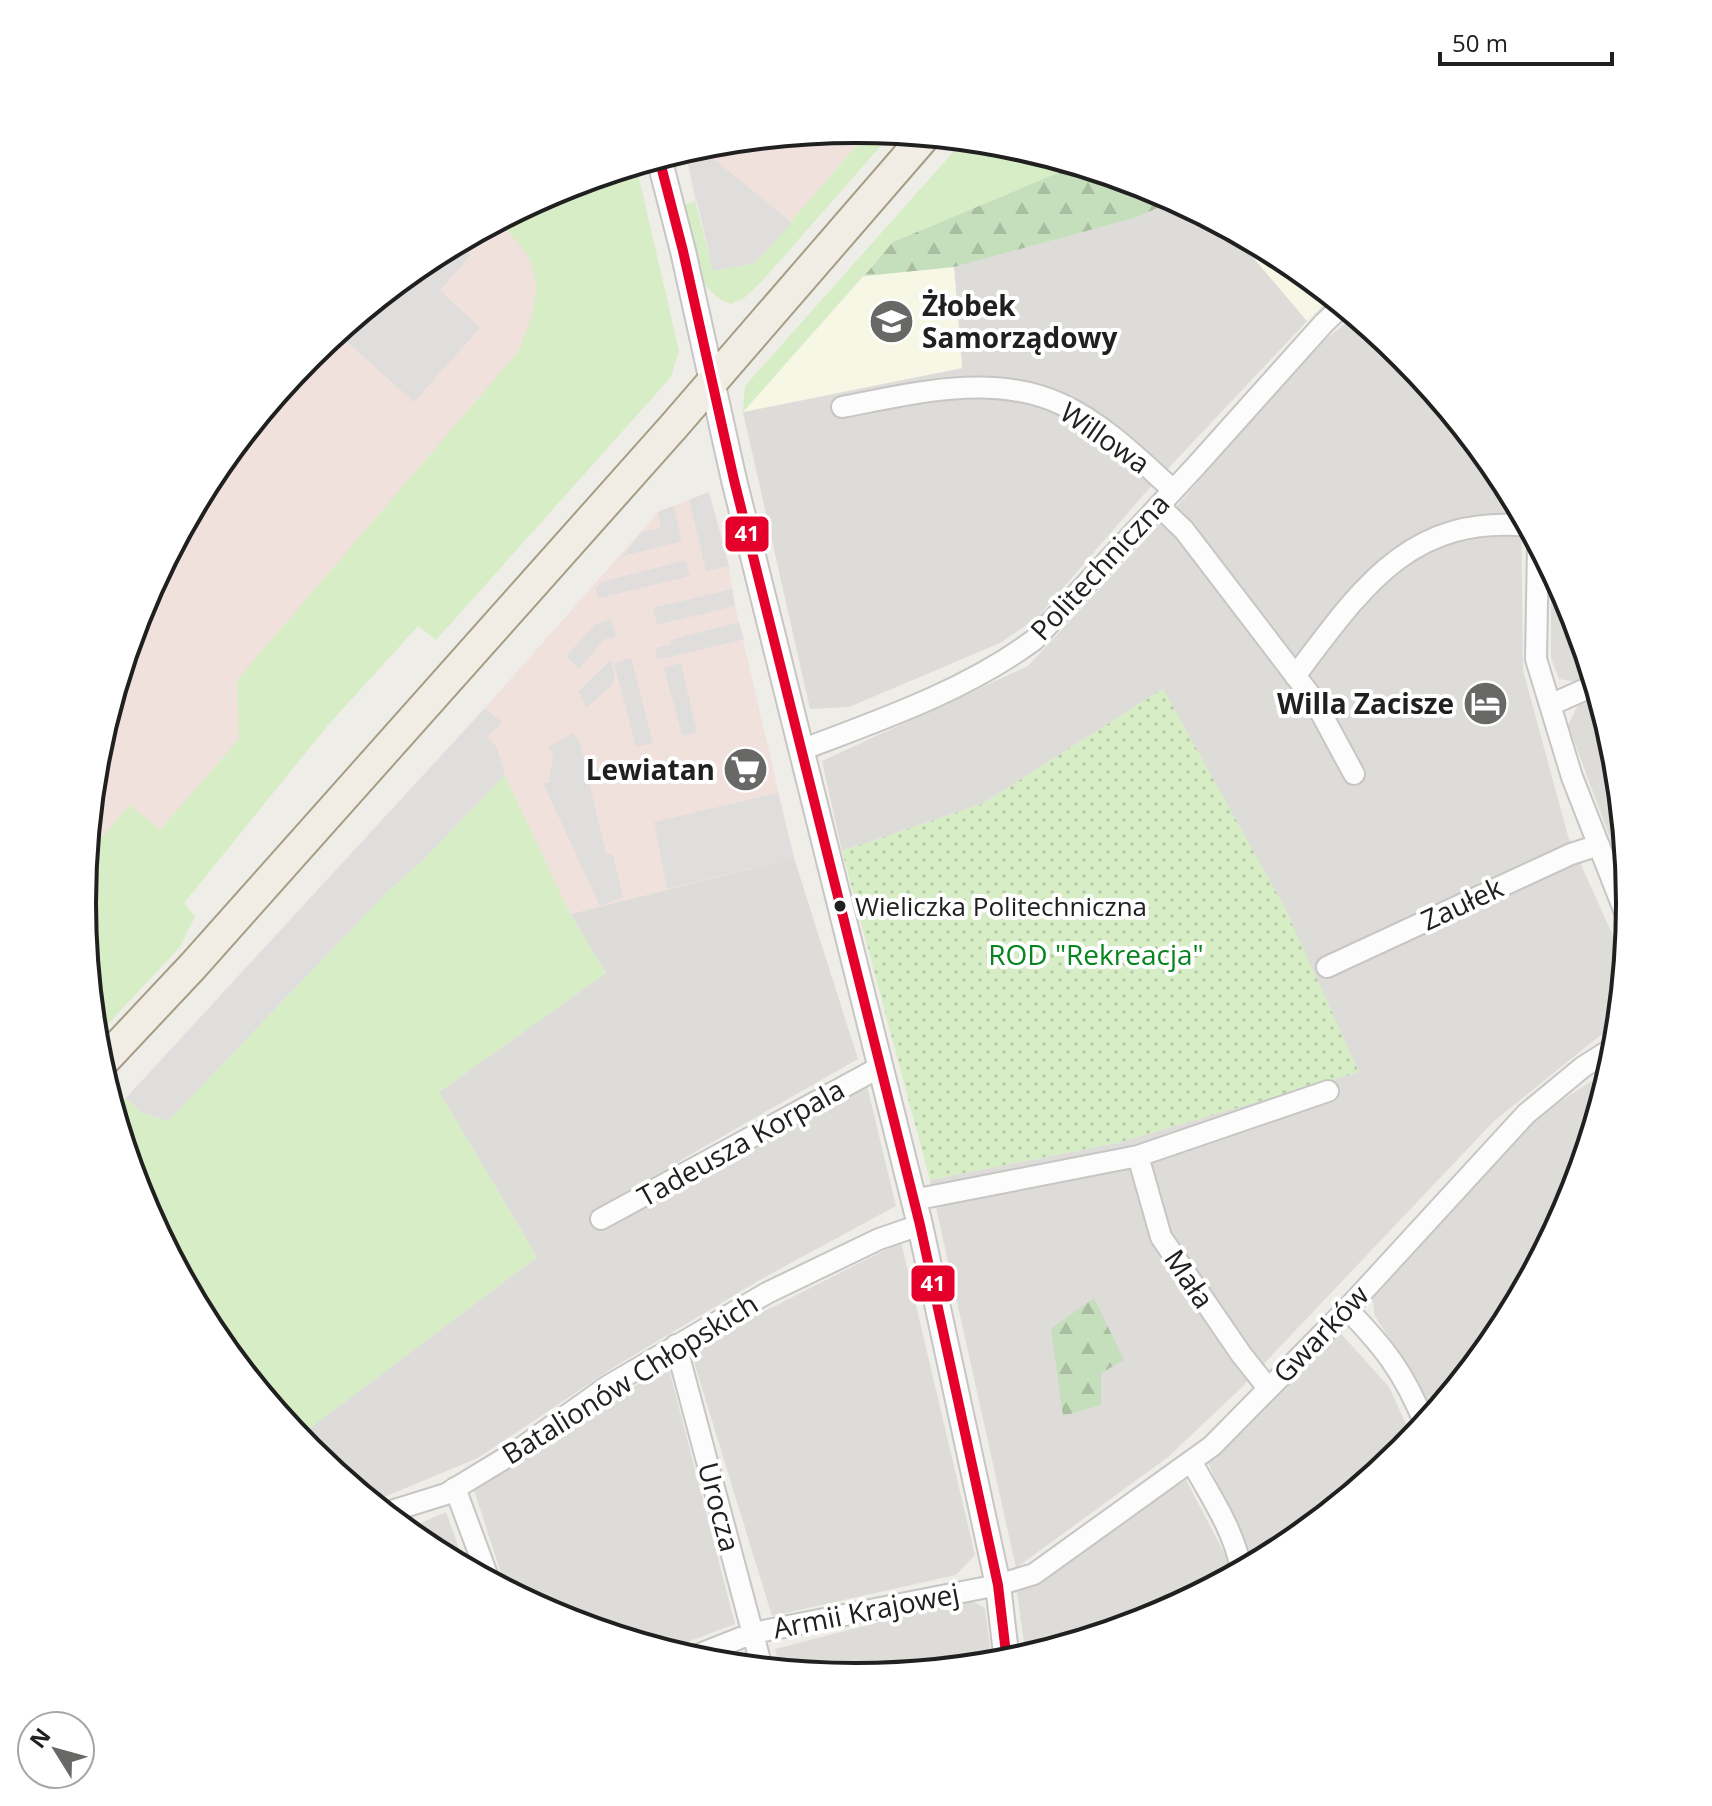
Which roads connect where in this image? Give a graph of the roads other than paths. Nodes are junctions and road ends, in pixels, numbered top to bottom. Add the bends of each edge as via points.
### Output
1 (916, 146) edge
2 (661, 168) edge
3 (1335, 313) edge
4 (712, 382) junction
5 (842, 407) dead end
6 (1173, 490) junction
7 (1159, 506) junction
8 (1515, 525) edge
9 (1538, 566) edge
10 (1295, 676) junction
11 (1585, 689) edge
12 (1550, 705) junction
13 (801, 750) junction
14 (1354, 774) dead end
15 (1599, 845) junction
16 (1615, 887) edge
17 (1327, 967) dead end
18 (111, 1053) edge
19 (1600, 1056) edge
20 (880, 1067) junction
21 (1328, 1091) dead end
22 (1138, 1156) junction
23 (913, 1200) junction
24 (601, 1219) dead end
25 (920, 1225) junction
26 (1347, 1309) junction
27 (676, 1345) junction
28 (1268, 1388) junction
29 (1420, 1411) edge
30 (1191, 1461) junction
31 (455, 1488) junction
32 (397, 1509) edge
33 (1239, 1559) edge
34 (483, 1565) edge
35 (998, 1585) junction
36 (753, 1633) junction
37 (1005, 1648) edge
38 (713, 1649) edge
39 (759, 1656) edge

1 - 4 main road
2 - 4 street
3 - 6 street, Politechniczna
4 - 13 street
4 - 18 main road
5 - 6 street, Willowa via 943,389 1024,392 1088,419
6 - 7 street, Politechniczna
7 - 10 street, Willowa via 1184,530
7 - 13 street, Politechniczna via 1061,614 1005,662
8 - 10 street via 1473,526 1443,535 1388,565 1361,590
9 - 12 street via 1536,659
10 - 14 street, Willowa
11 - 12 street
12 - 15 street
13 - 20 street
15 - 16 street
15 - 17 street, Zaułek
19 - 26 street, Gwarków via 1526,1114
20 - 23 street
20 - 24 street, Tadeusza Korpala
21 - 22 street
22 - 23 street
22 - 28 street, Mała via 1161,1237
23 - 25 street
25 - 27 street, Batalionów Chłopskich via 767,1293
25 - 35 street
26 - 28 street, Gwarków
26 - 29 street via 1380,1342 1410,1386
27 - 31 street, Batalionów Chłopskich
27 - 36 street, Urocza
28 - 30 street, Gwarków
30 - 33 street
30 - 35 street, Gwarków via 1034,1574
31 - 32 street, Batalionów Chłopskich
31 - 34 street
35 - 36 street, Armii Krajowej
35 - 37 street
36 - 38 street, Armii Krajowej
36 - 39 street, Urocza

